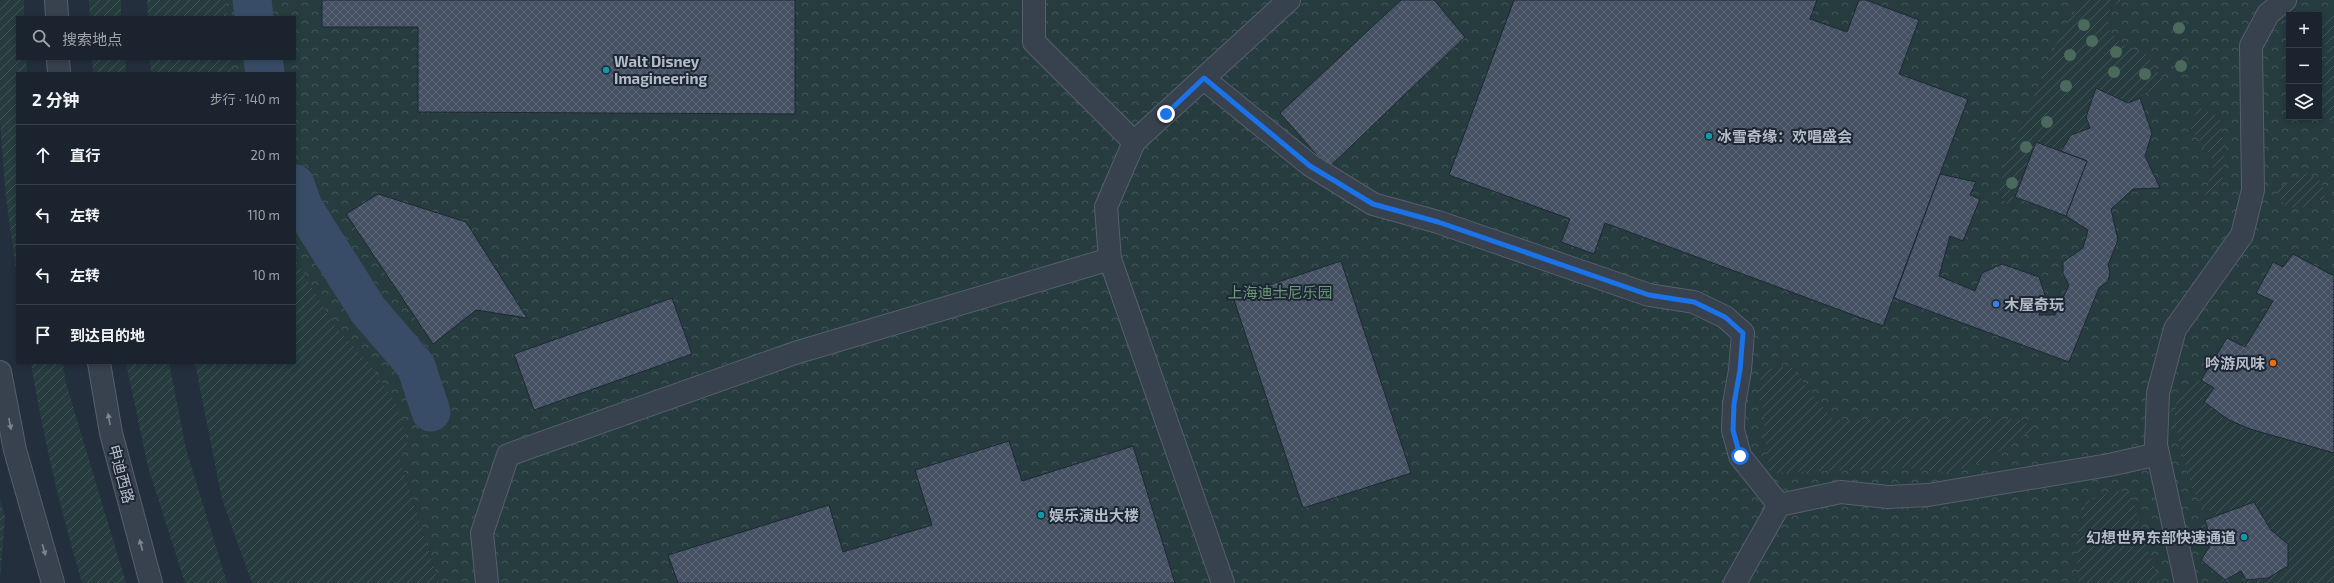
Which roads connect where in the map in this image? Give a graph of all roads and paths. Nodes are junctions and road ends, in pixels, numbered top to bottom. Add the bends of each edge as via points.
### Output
1 (56, 0) edge
2 (1034, 0) edge
3 (1289, 0) edge
4 (2285, 0) edge
5 (57, 16) edge
6 (58, 60) edge
7 (59, 72) edge
8 (1204, 78) junction
9 (1134, 142) junction
10 (1110, 259) junction
11 (99, 364) edge
12 (0, 372) edge
13 (2158, 454) junction
14 (1779, 505) junction
15 (53, 583) edge
16 (151, 583) edge
17 (487, 583) edge
18 (1223, 583) edge
19 (1735, 583) edge
20 (2186, 583) edge

1 - 5 street
2 - 9 street via 1034,42
3 - 8 street
4 - 13 street via 2268,14 2251,46 2253,190 2242,235 2175,329 2158,393
6 - 7 street
8 - 9 street
8 - 14 street via 1310,166 1373,204 1438,222 1649,295 1694,302 1725,317 1743,333 1733,430 1740,456
9 - 10 street via 1106,207
10 - 17 street via 795,353 508,455 482,532
10 - 18 street
16 -> 11 street, 申迪西路 via 111,433
12 -> 15 street via 15,450
13 - 14 street via 2109,465 1928,496 1888,497 1841,492
13 - 20 street
14 - 19 street

